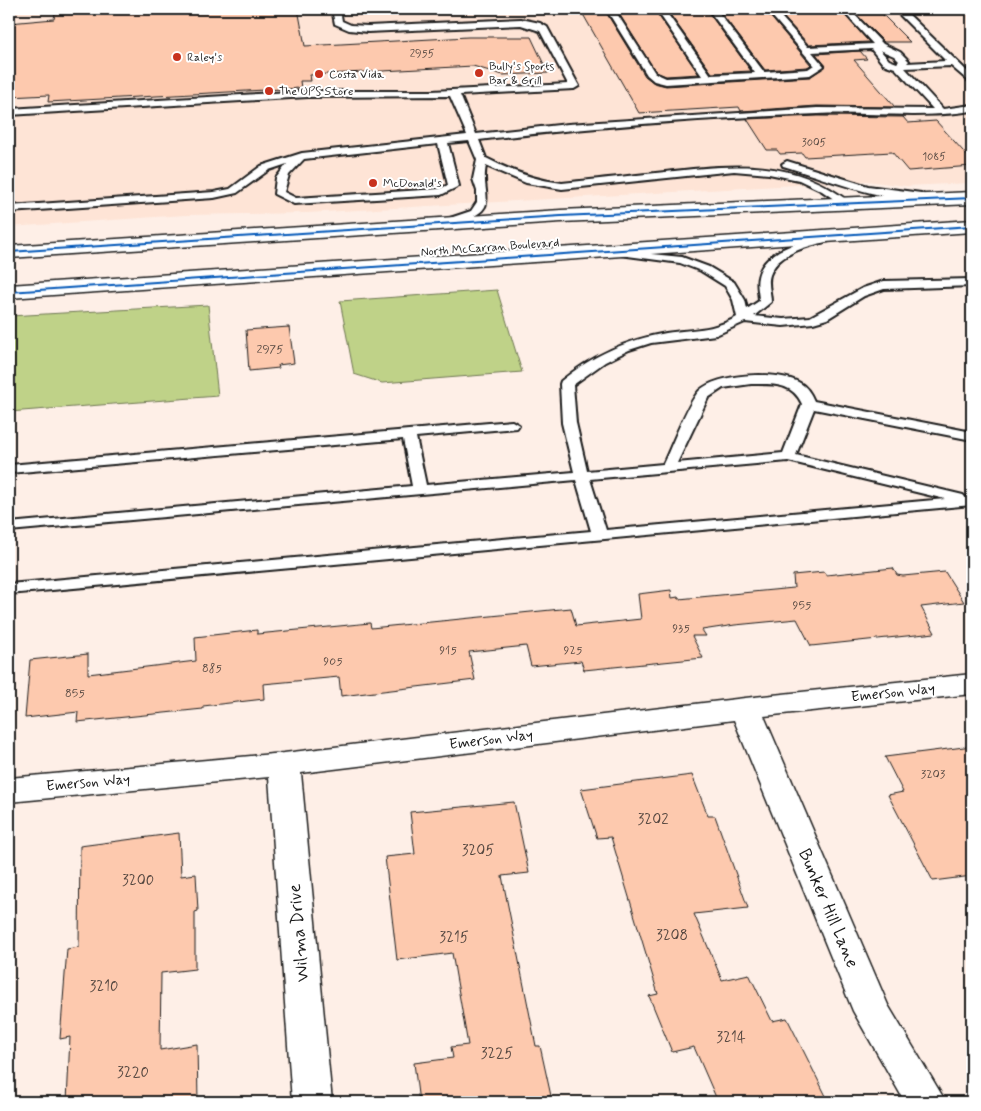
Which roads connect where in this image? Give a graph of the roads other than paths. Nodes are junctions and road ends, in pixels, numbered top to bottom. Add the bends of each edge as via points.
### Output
1 (336, 9) edge
2 (610, 9) edge
3 (660, 9) edge
4 (712, 9) edge
5 (770, 9) edge
6 (845, 9) edge
7 (898, 9) edge
8 (880, 46) junction
9 (805, 50) junction
10 (954, 63) junction
11 (898, 66) junction
12 (761, 75) junction
13 (708, 78) junction
14 (972, 81) edge
15 (454, 93) junction
16 (972, 108) edge
17 (940, 111) junction
18 (9, 112) edge
19 (473, 138) junction
20 (442, 141) junction
21 (302, 156) junction
22 (482, 160) junction
23 (630, 178) junction
24 (965, 198) edge
25 (844, 204) junction
26 (9, 209) edge
27 (446, 223) junction
28 (972, 226) edge
29 (844, 234) junction
30 (739, 242) junction
31 (598, 251) junction
32 (9, 252) edge
33 (972, 283) edge
34 (9, 292) edge
35 (743, 318) junction
36 (809, 404) junction
37 (512, 425) dead end
38 (409, 434) junction
39 (972, 436) edge
40 (788, 457) junction
41 (668, 468) junction
42 (9, 469) edge
43 (581, 476) junction
44 (420, 490) junction
45 (972, 501) edge
46 (9, 527) edge
47 (600, 535) junction
48 (9, 590) edge
49 (972, 684) edge
50 (745, 708) junction
51 (284, 764) junction
52 (9, 790) edge
53 (312, 1102) edge
54 (926, 1102) edge

1 - 15 lane via 338,22 368,29 537,24 544,29 574,86
2 - 13 lane via 657,79
3 - 13 lane
4 - 12 lane
5 - 9 lane
6 - 8 lane
7 - 10 lane
8 - 9 lane
8 - 11 lane via 875,50 881,58
9 - 12 lane via 819,66 817,70
10 - 11 lane
10 - 14 lane
11 - 17 lane
12 - 13 lane
15 - 18 lane via 308,94
15 - 19 lane
16 - 17 lane
17 - 19 lane via 817,111 568,127
19 - 20 lane
19 - 22 lane
20 - 21 lane
20 - 21 lane via 454,186 441,192 294,201 279,194 278,182 285,170
21 - 26 lane via 265,168 232,191 214,195
22 - 23 lane via 517,178 538,184 562,186
22 - 27 lane via 478,179 482,202 474,213
23 - 24 lane via 650,170 692,163 751,161 788,164 890,194
23 - 25 lane via 734,168 769,171 802,178 826,189
24 - 25 main road, North McCarran Boulevard
25 - 27 main road, North McCarran Boulevard
25 - 30 main road via 845,214 831,220 783,227
27 - 32 main road, North McCarran Boulevard
28 - 29 main road, North McCarran Boulevard
29 - 30 main road, North McCarran Boulevard
29 - 35 lane via 793,249 771,262 764,275 765,302
30 - 31 main road, North McCarran Boulevard
31 - 34 main road, North McCarran Boulevard
31 - 35 lane via 655,255 705,269 730,284 739,300
33 - 35 lane via 882,285 857,294 821,317 804,322
35 - 43 lane via 722,329 665,337 612,351 566,384 566,410
36 - 39 lane
36 - 40 lane
36 - 41 lane via 803,392 793,384 778,380 711,387 702,396
37 - 38 lane
38 - 42 lane
38 - 44 lane
40 - 41 lane
40 - 45 lane
41 - 43 lane
43 - 44 lane
43 - 47 lane
44 - 46 lane
45 - 47 lane
47 - 48 lane
49 - 50 main road, Emerson Way
50 - 51 main road, Emerson Way
50 - 54 main road, Bunker Hill Lane via 872,1011
51 - 52 main road, Emerson Way
51 - 53 main road, Wilma Drive

